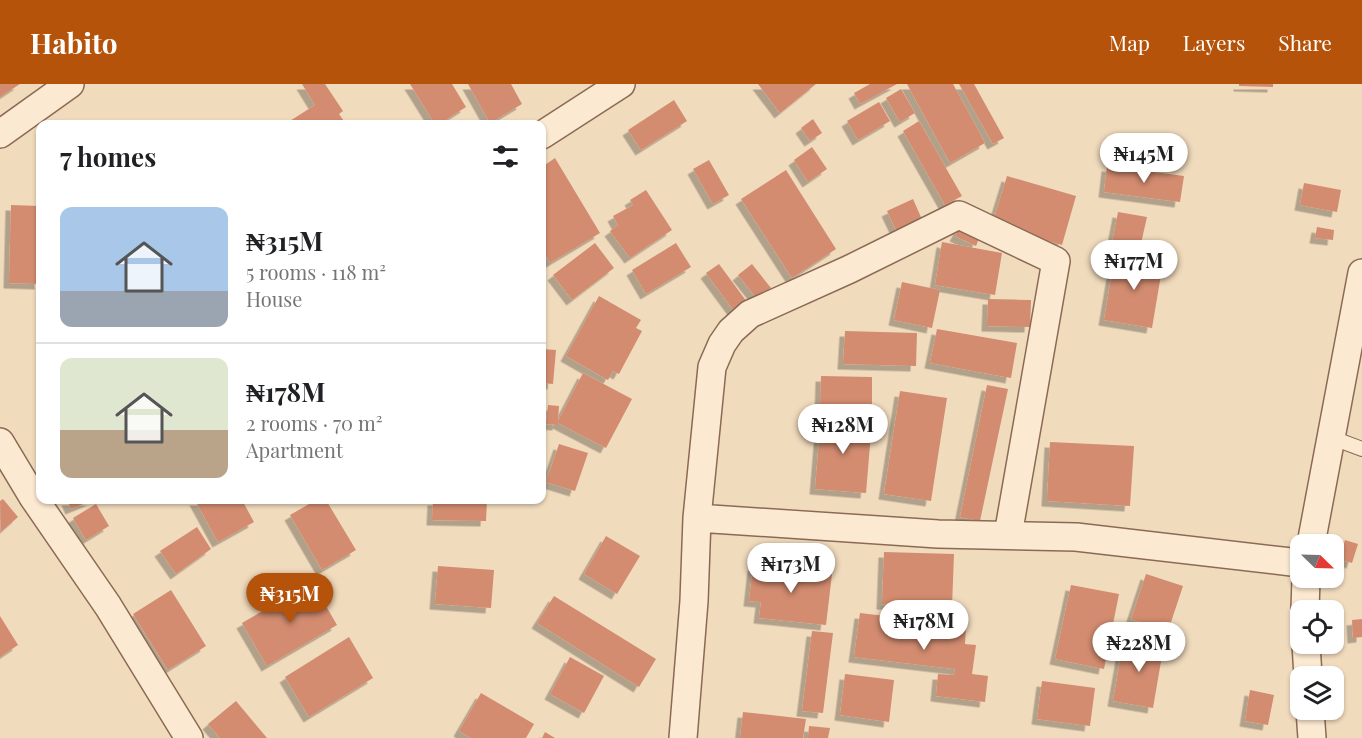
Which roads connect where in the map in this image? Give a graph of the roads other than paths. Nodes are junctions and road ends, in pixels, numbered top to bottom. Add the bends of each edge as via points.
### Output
1 (70, 84) edge
2 (621, 84) edge
3 (546, 132) edge
4 (0, 134) edge
5 (1362, 273) edge
6 (1330, 437) junction
7 (0, 442) edge
8 (1362, 449) edge
9 (36, 493) edge
10 (43, 504) edge
11 (697, 518) junction
12 (1313, 534) edge
13 (1008, 535) junction
14 (1290, 562) edge
15 (1311, 720) edge
16 (189, 738) edge
17 (683, 738) edge
18 (1312, 738) edge

1 - 4 street
2 - 3 street
5 - 6 street
6 - 8 lane
6 - 12 street
7 - 9 street
10 - 16 street
11 - 13 street
11 - 13 street via 712,367 731,331 750,314 959,214 1056,261
11 - 17 street
13 - 14 street via 1076,537
15 - 18 street

